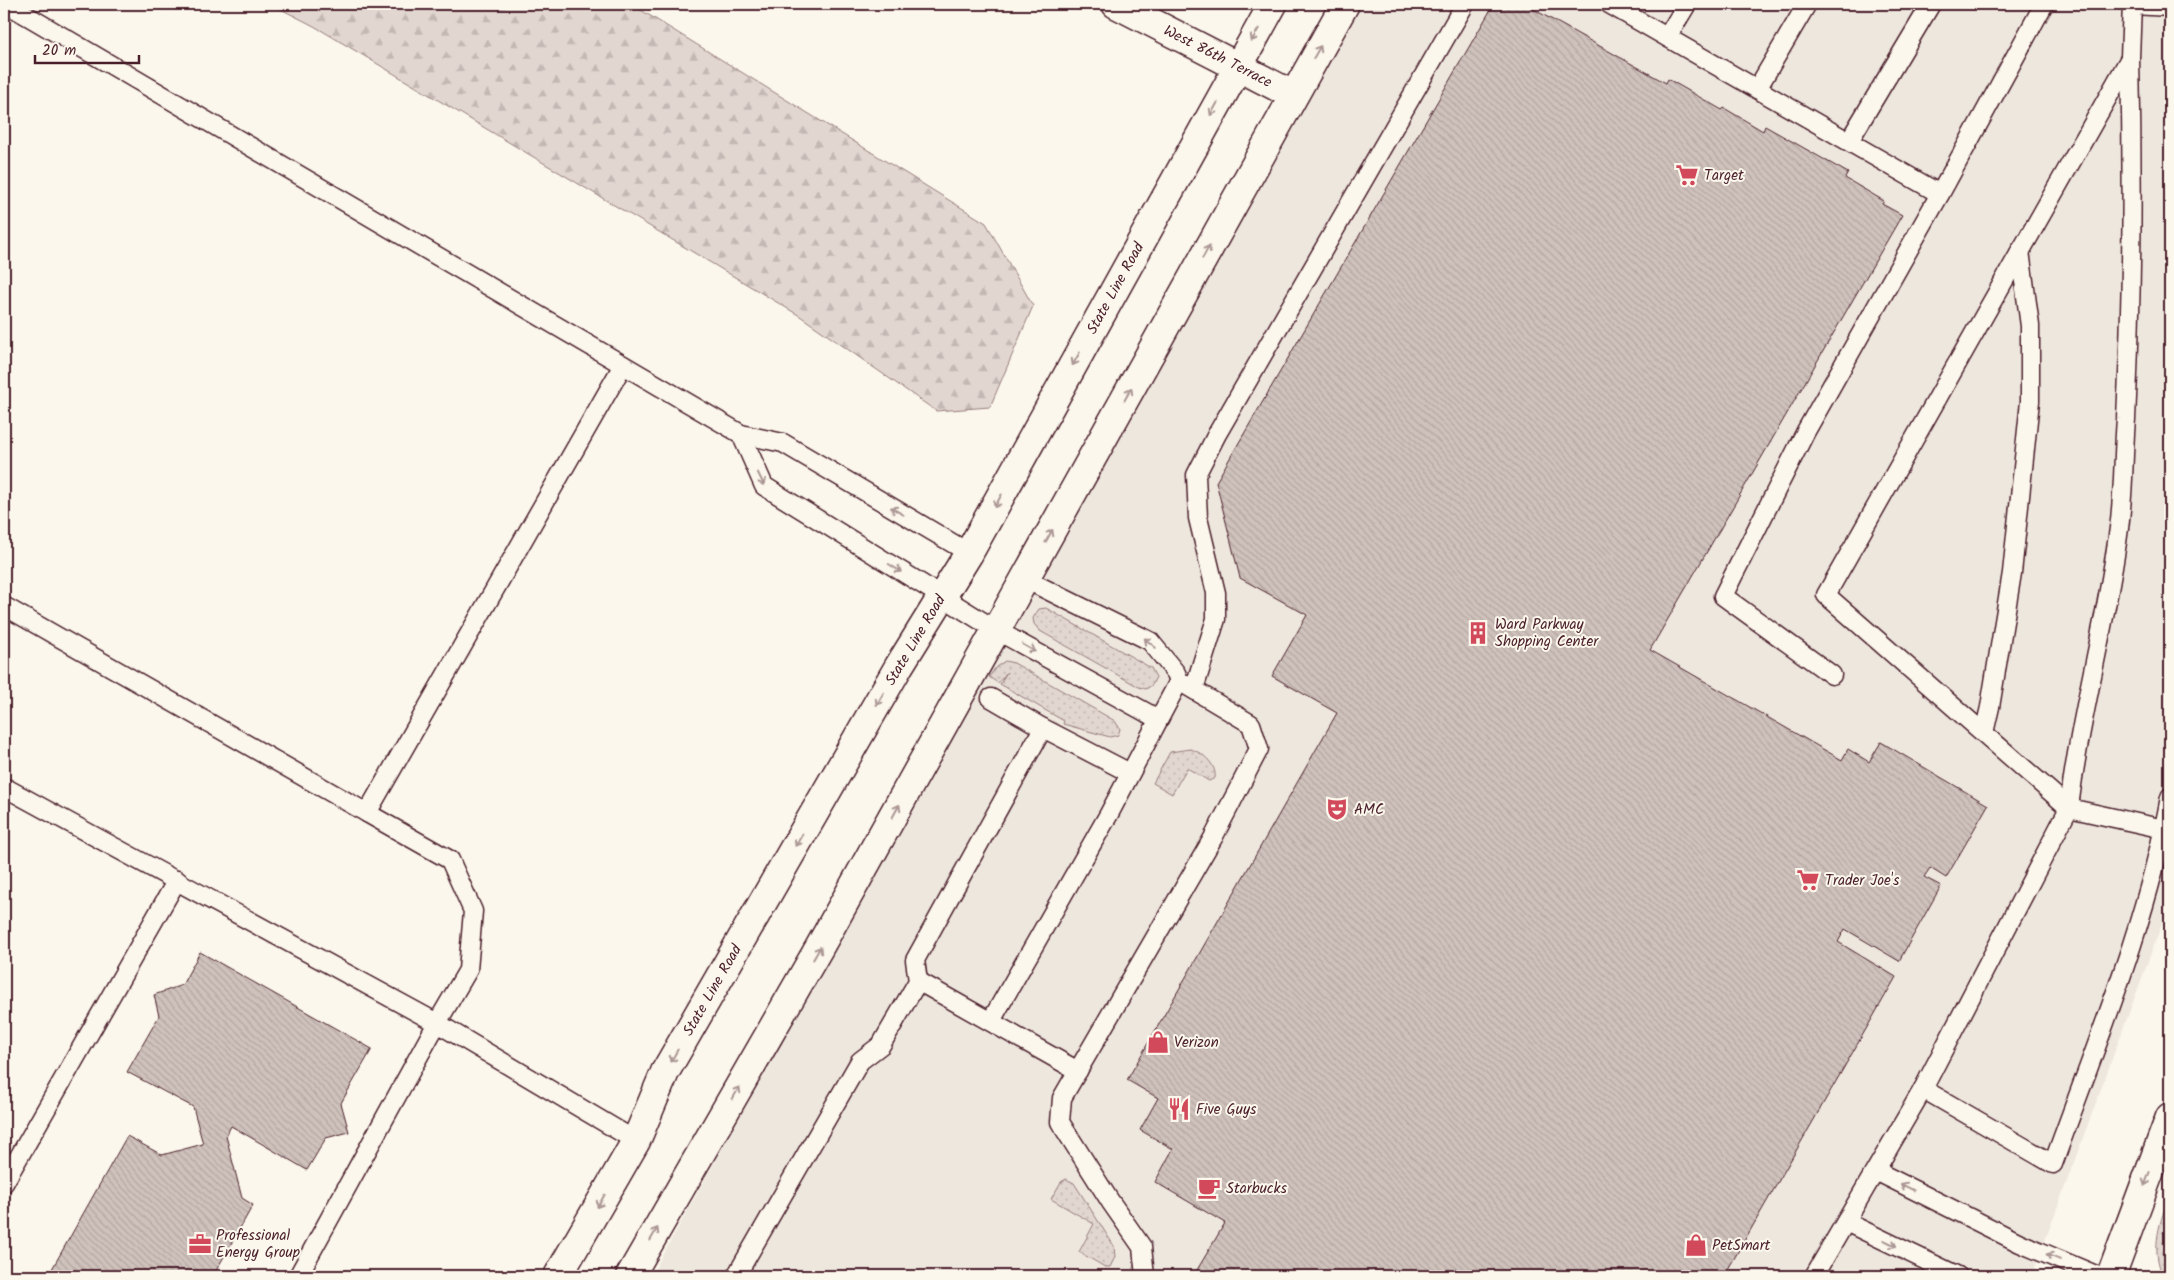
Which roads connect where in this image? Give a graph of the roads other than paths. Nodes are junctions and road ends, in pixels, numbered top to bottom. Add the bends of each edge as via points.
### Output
1 (7, 4) edge
2 (1116, 4) edge
3 (1273, 4) edge
4 (1345, 4) edge
5 (1465, 4) edge
6 (1609, 4) edge
7 (1686, 4) edge
8 (1808, 4) edge
9 (1931, 4) edge
10 (2044, 4) edge
11 (2132, 4) edge
12 (2170, 7) edge
13 (1667, 37) junction
14 (2130, 58) junction
15 (1237, 67) junction
16 (1757, 89) junction
17 (1293, 95) junction
18 (1849, 141) junction
19 (1940, 194) junction
20 (2020, 251) junction
21 (623, 365) junction
22 (741, 434) junction
23 (969, 553) junction
24 (1025, 579) junction
25 (941, 597) junction
26 (4, 606) edge
27 (996, 630) junction
28 (1832, 675) dead end
29 (1186, 685) junction
30 (991, 698) dead end
31 (1158, 719) junction
32 (1043, 728) junction
33 (1984, 733) junction
34 (1130, 773) junction
35 (4, 787) edge
36 (2170, 797) edge
37 (2069, 808) junction
38 (367, 813) junction
39 (2164, 829) junction
40 (176, 880) junction
41 (918, 981) junction
42 (991, 1021) junction
43 (438, 1023) junction
44 (1078, 1071) junction
45 (1923, 1088) junction
46 (2170, 1117) edge
47 (636, 1141) junction
48 (1876, 1171) junction
49 (4, 1183) edge
50 (1846, 1222) junction
51 (298, 1276) edge
52 (558, 1276) edge
53 (630, 1276) edge
54 (736, 1276) edge
55 (1145, 1276) edge
56 (1814, 1276) edge
57 (1958, 1276) edge
58 (2098, 1276) edge
59 (2111, 1276) edge

1 - 21 lane
2 - 15 main road, West 86th Terrace
3 -> 15 main road, State Line Road
17 -> 4 main road
5 - 29 lane via 1196,475 1198,518 1216,593 1216,619
6 - 13 lane
7 - 13 lane
8 - 16 lane
9 - 18 lane
10 - 19 lane
11 - 12 lane
11 - 14 lane
13 - 16 lane
14 - 20 lane
14 - 37 lane via 2131,332 2119,528 2075,758
15 - 17 main road, West 86th Terrace
15 -> 23 main road, State Line Road
16 - 18 lane
24 -> 17 main road
18 - 19 lane
19 - 28 lane via 1806,431 1723,596
20 - 33 lane via 2030,326 2030,401 2012,573
20 - 33 lane via 1826,595
21 - 22 lane
21 - 38 lane
23 -> 22 lane via 783,444
22 -> 25 lane via 764,486
23 - 25 main road, State Line Road
24 - 27 main road
29 -> 24 lane via 1150,641
25 - 27 lane
25 -> 47 main road, State Line Road via 664,1072
26 - 38 lane
27 -> 31 lane
53 -> 27 main road via 820,948
29 - 31 lane
29 - 44 lane via 1251,724 1259,749 1213,838
30 - 32 lane
31 - 34 lane
32 - 34 lane
32 - 41 lane via 915,960
33 - 37 lane
34 - 42 lane
35 - 40 lane
36 - 39 lane
37 - 39 lane
37 - 45 lane
38 - 43 lane via 450,860 473,911 468,970
39 - 45 lane via 2138,926 2053,1164
40 - 43 lane
40 - 49 lane
41 - 42 lane
41 - 54 lane via 881,1045 860,1061
42 - 44 lane
43 - 47 lane
43 - 51 lane
44 - 55 lane via 1062,1098 1060,1122 1142,1246
45 - 48 lane
46 -> 59 main road
47 -> 52 main road, State Line Road
48 - 50 lane
58 -> 48 lane via 2020,1243
50 - 56 lane
50 -> 57 lane

